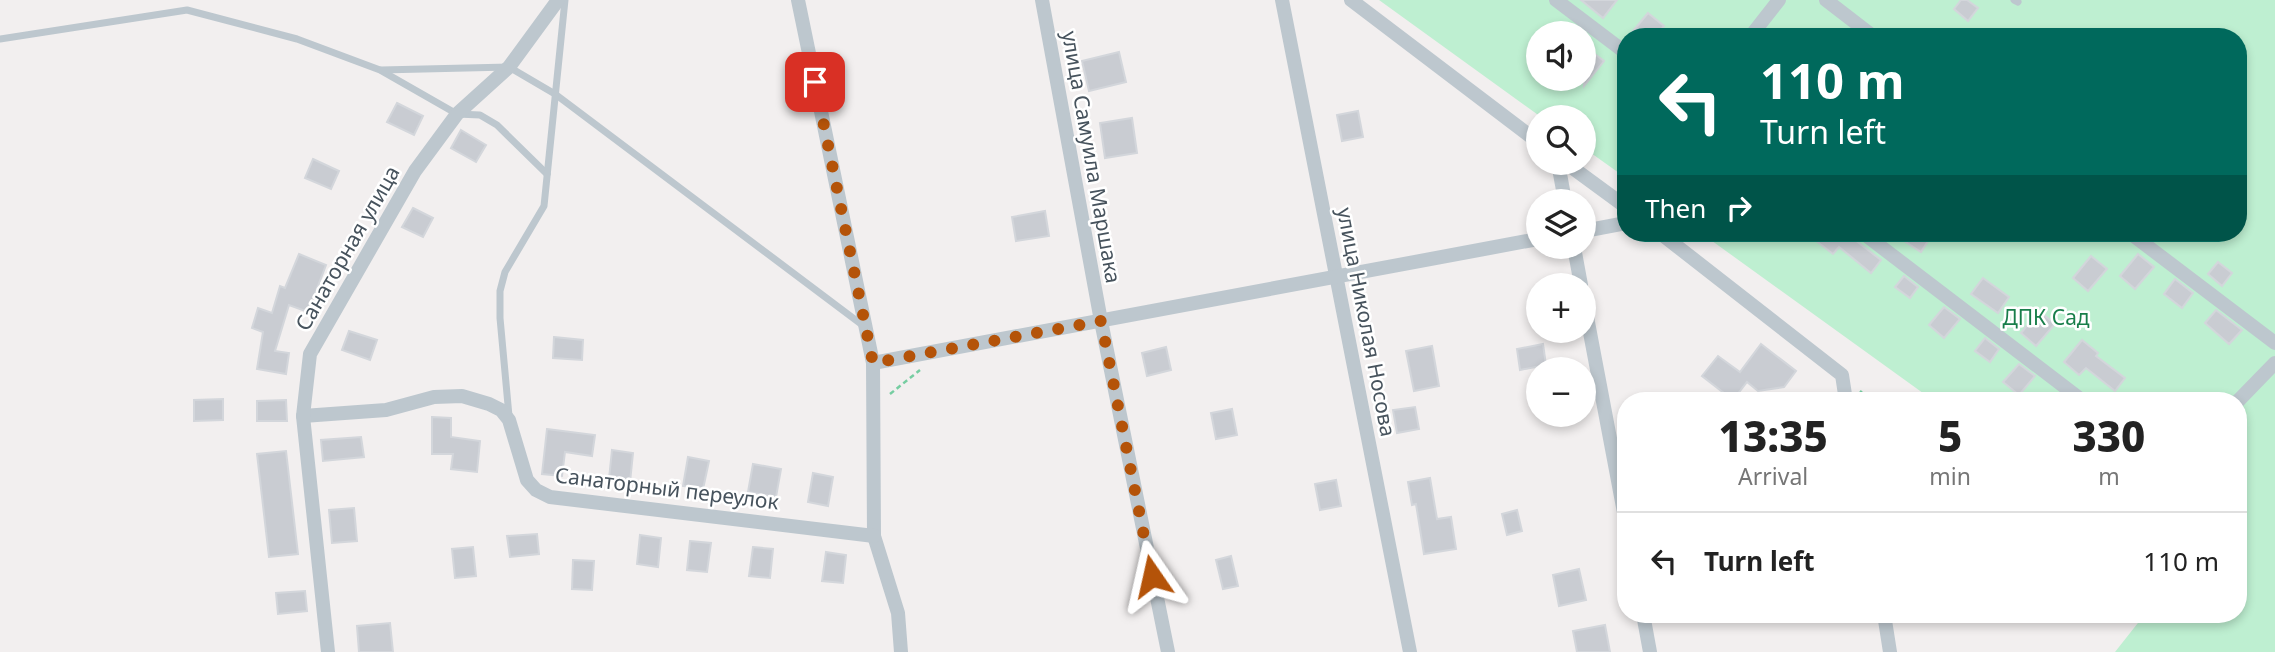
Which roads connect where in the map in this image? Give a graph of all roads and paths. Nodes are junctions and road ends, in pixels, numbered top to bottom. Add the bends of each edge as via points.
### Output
1 (558, 0) edge
2 (565, 0) edge
3 (798, 0) edge
4 (1042, 0) edge
5 (1282, 0) edge
6 (1351, 0) edge
7 (1556, 0) edge
8 (1779, 0) edge
9 (1826, 0) edge
10 (1757, 28) edge
11 (1862, 28) edge
12 (0, 40) edge
13 (1617, 46) edge
14 (509, 67) junction
15 (380, 70) junction
16 (555, 94) junction
17 (457, 114) junction
18 (1526, 133) edge
19 (547, 174) junction
20 (1582, 175) edge
21 (1617, 200) edge
22 (1617, 225) edge
23 (1596, 229) edge
24 (1526, 241) edge
25 (1672, 242) edge
26 (1875, 242) edge
27 (2142, 242) edge
28 (1336, 277) junction
29 (1101, 321) junction
30 (865, 327) junction
31 (1592, 343) edge
32 (2275, 343) edge
33 (947, 349) junction
34 (873, 363) junction
35 (2275, 363) edge
36 (1845, 392) edge
37 (2071, 392) edge
38 (2247, 392) edge
39 (303, 416) junction
40 (873, 419) junction
41 (509, 420) junction
42 (1617, 475) edge
43 (874, 536) junction
44 (1645, 623) edge
45 (1885, 623) edge
46 (328, 652) edge
47 (901, 652) edge
48 (1168, 652) edge
49 (1410, 652) edge
50 (1650, 652) edge
51 (1890, 652) edge

1 - 14 street, Санаторная улица
2 - 16 lane
3 - 30 street
4 - 29 street, улица Самуила Маршака
5 - 28 street, улица Николая Носова
6 - 18 street
7 - 13 street
8 - 10 street
9 - 11 street
12 - 15 lane via 187,10 297,39
14 - 15 lane
14 - 16 lane
14 - 17 street, Санаторная улица
15 - 17 lane
16 - 19 lane
16 - 30 lane
17 - 19 lane via 480,115 497,125
17 - 39 street, Санаторная улица via 415,171 310,354
19 - 41 lane via 544,206 505,272 500,291
20 - 21 street
22 - 23 street
24 - 28 street
25 - 36 street via 1842,375
26 - 37 street
27 - 32 street
28 - 29 street
28 - 49 street, улица Николая Носова
29 - 33 street
29 - 48 street, улица Самуила Маршака
30 - 34 street
31 - 42 street
33 - 34 street
33 - 40 path via 891,392
34 - 40 street
35 - 38 street
39 - 41 street via 386,410 434,397 461,396 501,410
39 - 46 street, Санаторная улица
40 - 43 street
41 - 43 street, Санаторный переулок via 527,480 550,497
43 - 47 street via 898,613
44 - 50 street
45 - 51 street

